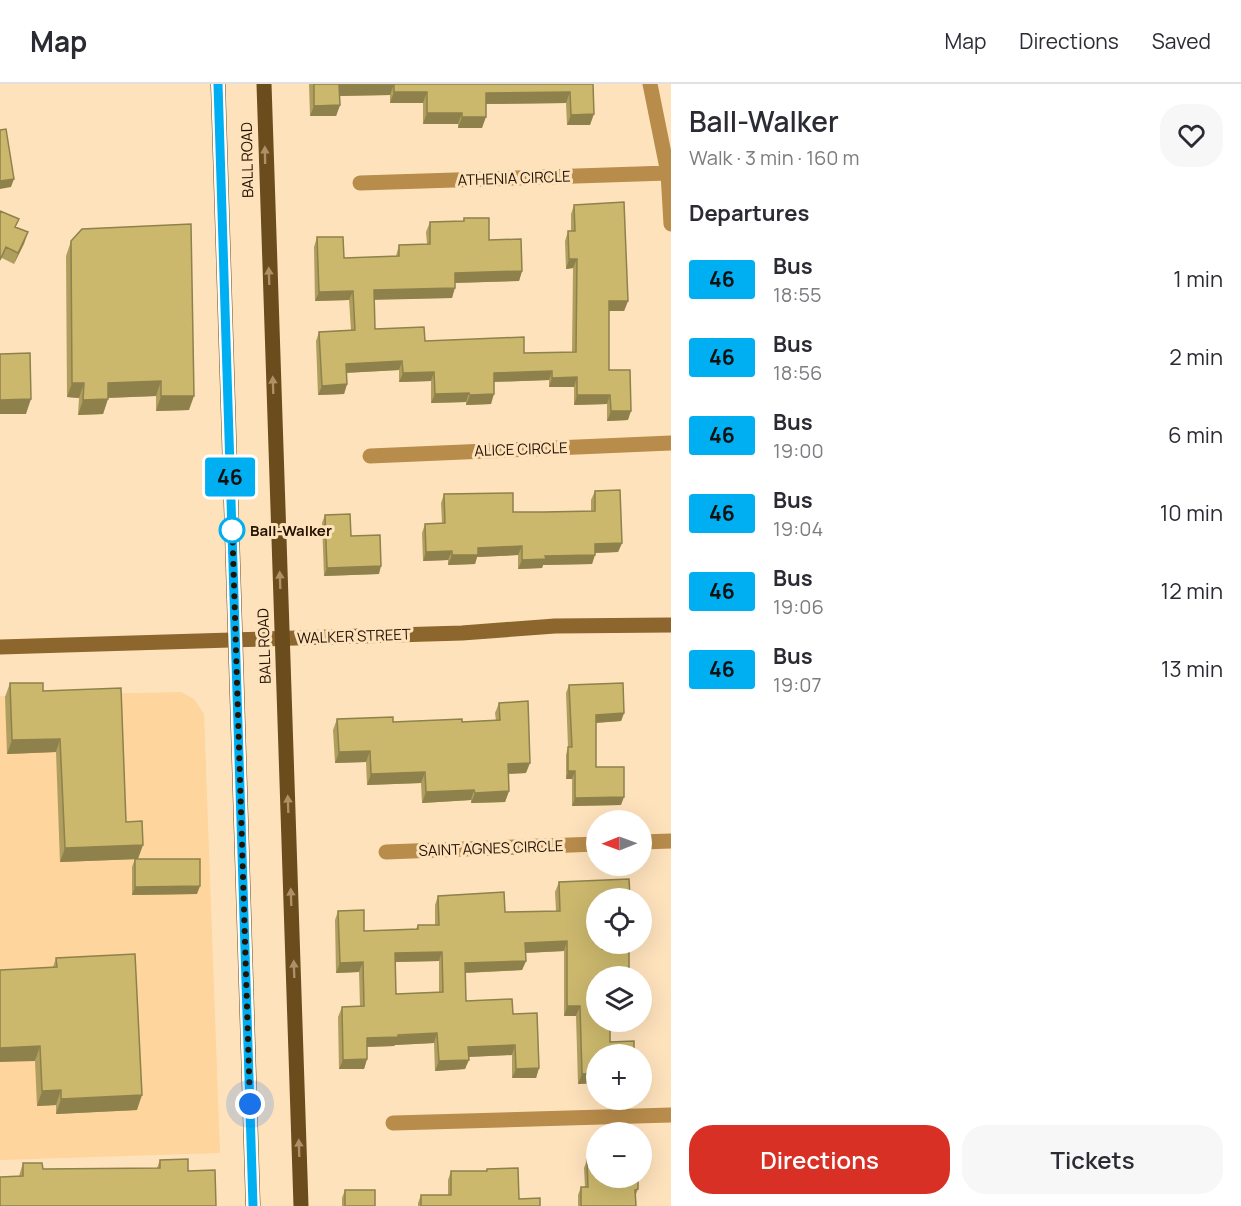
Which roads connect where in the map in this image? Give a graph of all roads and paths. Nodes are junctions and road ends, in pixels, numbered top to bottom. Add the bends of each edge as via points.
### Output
1 (218, 84) edge
2 (264, 84) edge
3 (650, 84) edge
4 (668, 173) junction
5 (360, 183) dead end
6 (671, 224) edge
7 (671, 443) edge
8 (370, 456) dead end
9 (671, 625) edge
10 (282, 638) junction
11 (235, 641) junction
12 (0, 647) edge
13 (671, 841) edge
14 (652, 842) edge
15 (586, 844) edge
16 (386, 852) dead end
17 (671, 1115) edge
18 (393, 1123) dead end
19 (253, 1206) edge
20 (301, 1206) edge

1 - 11 main road, BALL ROAD
10 -> 2 main road, BALL ROAD
3 - 4 street
4 - 5 street, ATHENIA CIRCLE
4 - 6 street
7 - 8 street, ALICE CIRCLE
9 - 10 main road, WALKER STREET
10 - 11 main road, WALKER STREET
20 -> 10 main road, BALL ROAD
11 - 12 main road, WALKER STREET
11 - 19 main road, BALL ROAD
13 - 14 street
15 - 16 street, SAINT AGNES CIRCLE
17 - 18 street

